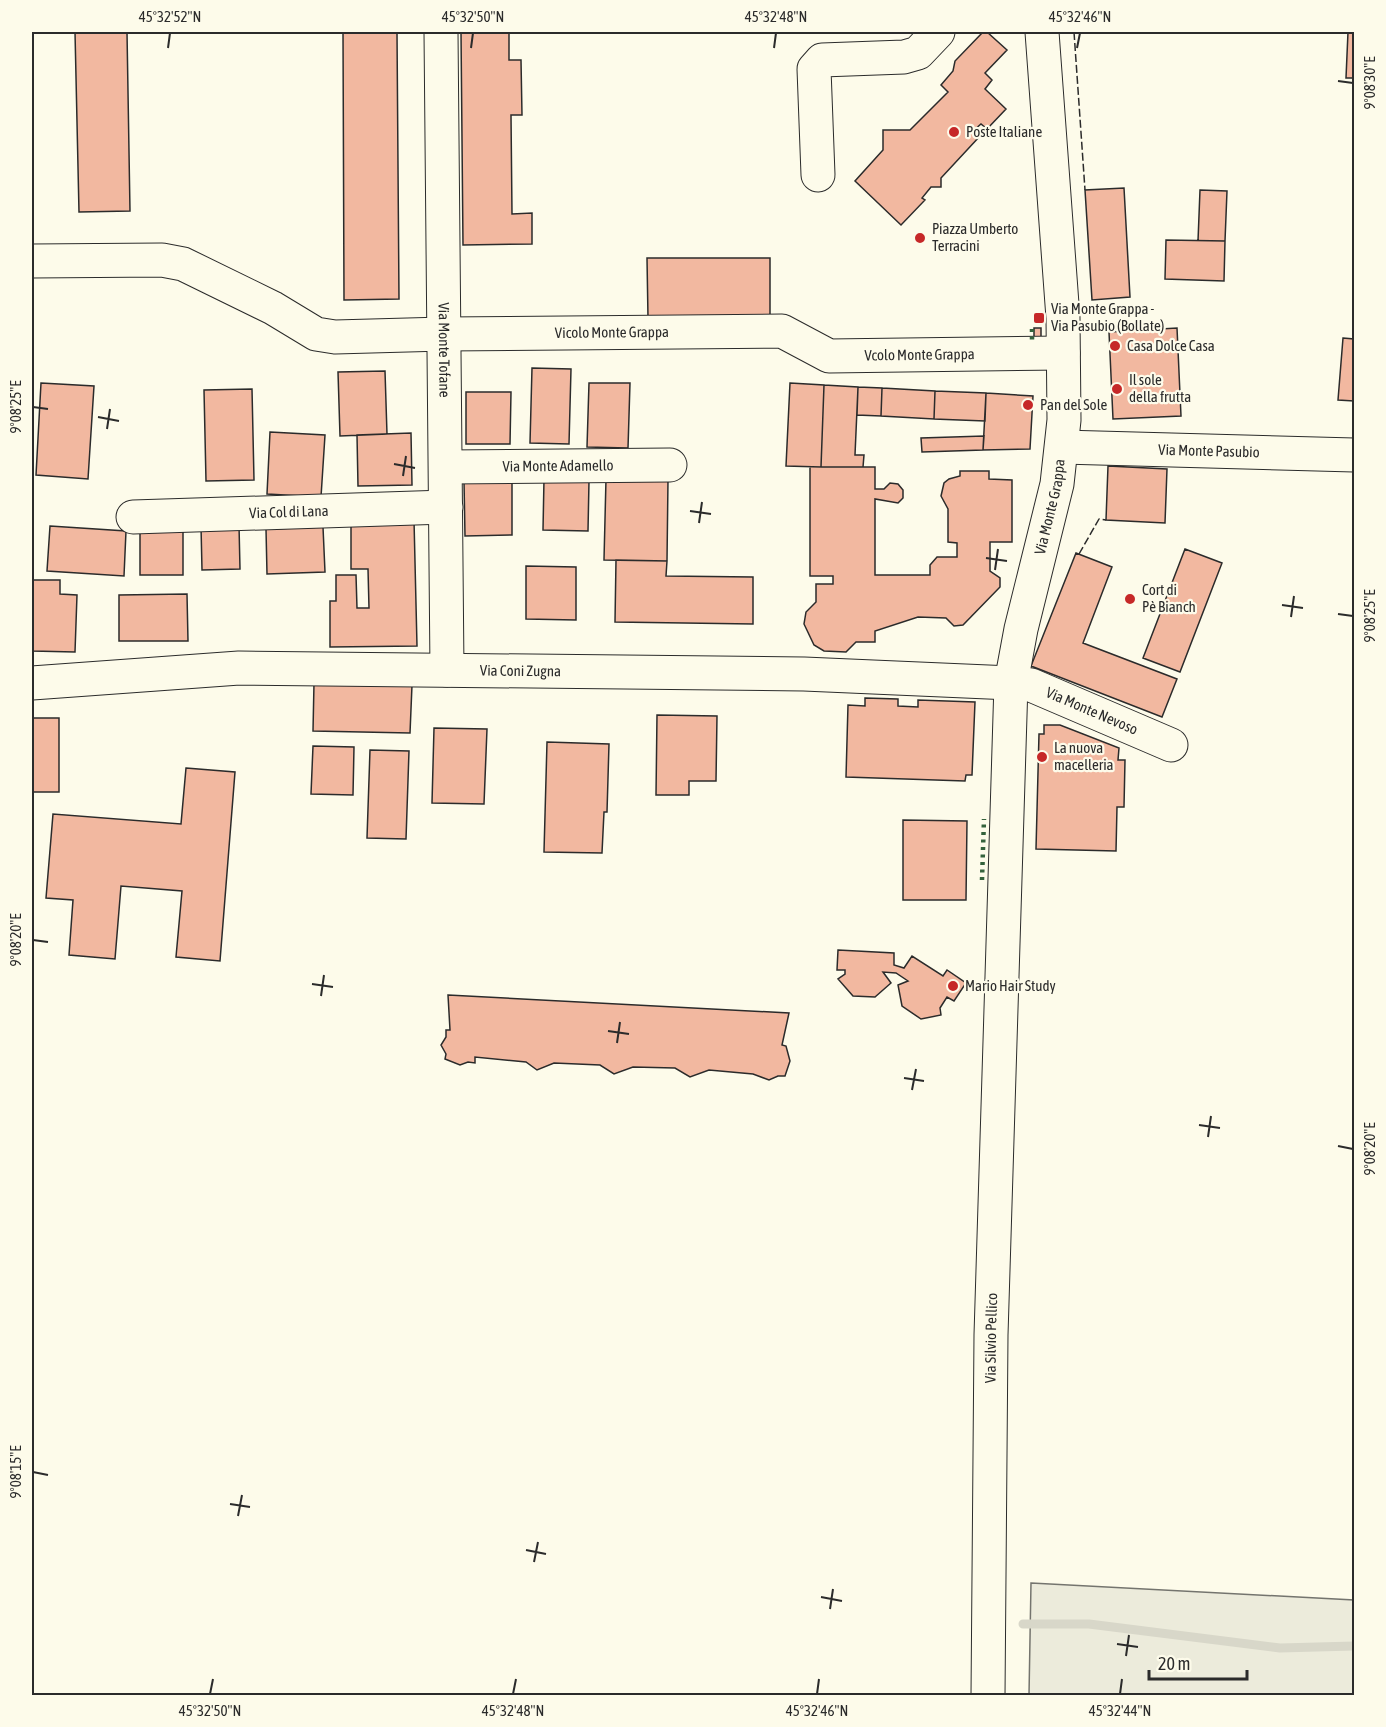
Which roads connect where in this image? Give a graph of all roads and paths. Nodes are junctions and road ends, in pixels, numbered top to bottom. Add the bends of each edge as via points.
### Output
1 (441, 32) edge
2 (938, 32) edge
3 (1042, 32) edge
4 (818, 175) dead end
5 (32, 261) edge
6 (444, 322) junction
7 (782, 331) joint
8 (1064, 353) junction
9 (1062, 447) junction
10 (1354, 455) edge
11 (670, 465) dead end
12 (446, 467) junction
13 (446, 507) junction
14 (133, 517) dead end
15 (447, 670) junction
16 (32, 683) edge
17 (1011, 683) junction
18 (1171, 745) dead end
19 (1000, 980) joint
20 (988, 1695) edge

1 - 6 street, Via Monte Tofane
2 - 4 street via 918,53 903,57 817,63 814,69
3 - 8 street, Via Monte Grappa
5 - 6 street, Vicolo Monte Grappa via 173,262 273,308 316,334 335,338
6 - 7 street, Vicolo Monte Grappa
6 - 12 street, Via Monte Tofane
7 - 8 street, Vcolo Monte Grappa via 829,356
8 - 9 street, Via Monte Grappa
9 - 10 street, Via Monte Pasubio
9 - 17 street, Via Monte Grappa
11 - 12 street, Via Monte Adamello
12 - 13 street, Via Monte Tofane
13 - 14 street, Via Col di Lana
13 - 15 street, Via Monte Tofane
15 - 16 street, Via Coni Zugna via 239,668
15 - 17 street, Via Coni Zugna via 792,674
17 - 18 street, Via Monte Nevoso via 1031,685
17 - 19 street, Via Monte Grappa
19 - 20 street, Via Silvio Pellico via 991,1335

